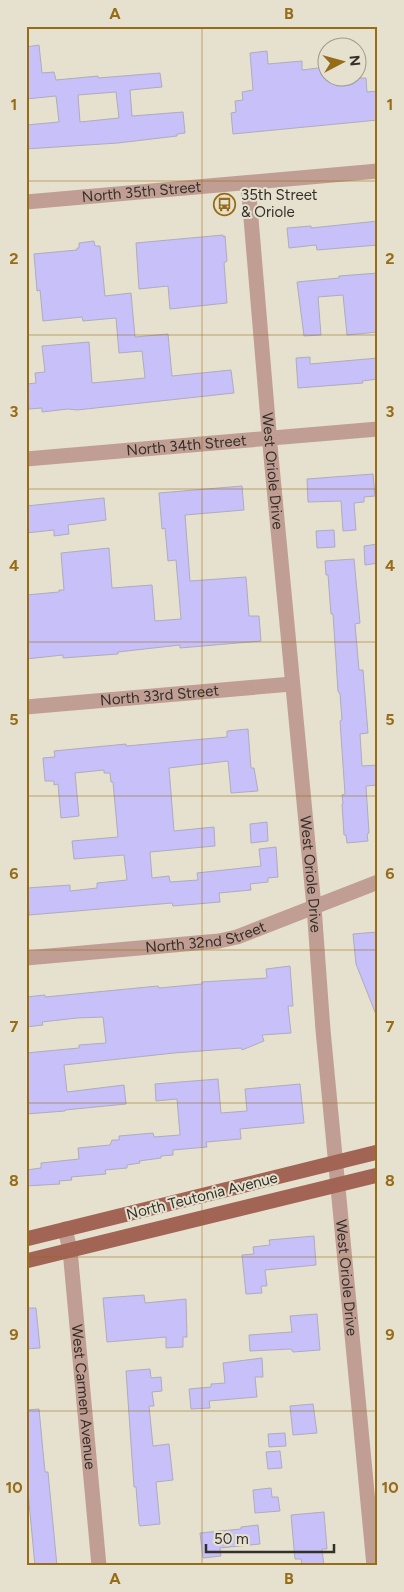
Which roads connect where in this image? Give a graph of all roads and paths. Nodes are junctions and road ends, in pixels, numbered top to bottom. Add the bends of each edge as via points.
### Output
1 (378, 171) edge
2 (248, 183) junction
3 (26, 202) edge
4 (378, 429) edge
5 (270, 439) junction
6 (26, 459) edge
7 (292, 684) junction
8 (26, 708) edge
9 (378, 882) edge
10 (314, 907) junction
11 (26, 958) edge
12 (378, 1152) edge
13 (336, 1163) junction
14 (378, 1175) edge
15 (338, 1184) junction
16 (65, 1229) junction
17 (26, 1239) edge
18 (70, 1250) junction
19 (26, 1261) edge
20 (99, 1566) edge
21 (374, 1566) edge

1 - 2 street, North 35th Street
2 - 3 street, North 35th Street
2 - 5 street, West Oriole Drive
4 - 5 street, North 34th Street
5 - 6 street, North 34th Street
5 - 7 street, West Oriole Drive
7 - 8 street, North 33rd Street
7 - 10 street, West Oriole Drive
9 - 10 street, North 32nd Street
10 - 11 street, North 32nd Street via 219,941
10 - 13 street, West Oriole Drive
12 - 13 main road, North Teutonia Avenue
13 - 15 street, West Oriole Drive
13 - 16 main road, North Teutonia Avenue
14 - 15 main road, North Teutonia Avenue
15 - 18 main road, North Teutonia Avenue
15 - 21 street, West Oriole Drive
16 - 17 main road, North Teutonia Avenue
16 - 18 street, West Carmen Avenue
18 - 19 main road, North Teutonia Avenue
18 - 20 street, West Carmen Avenue

